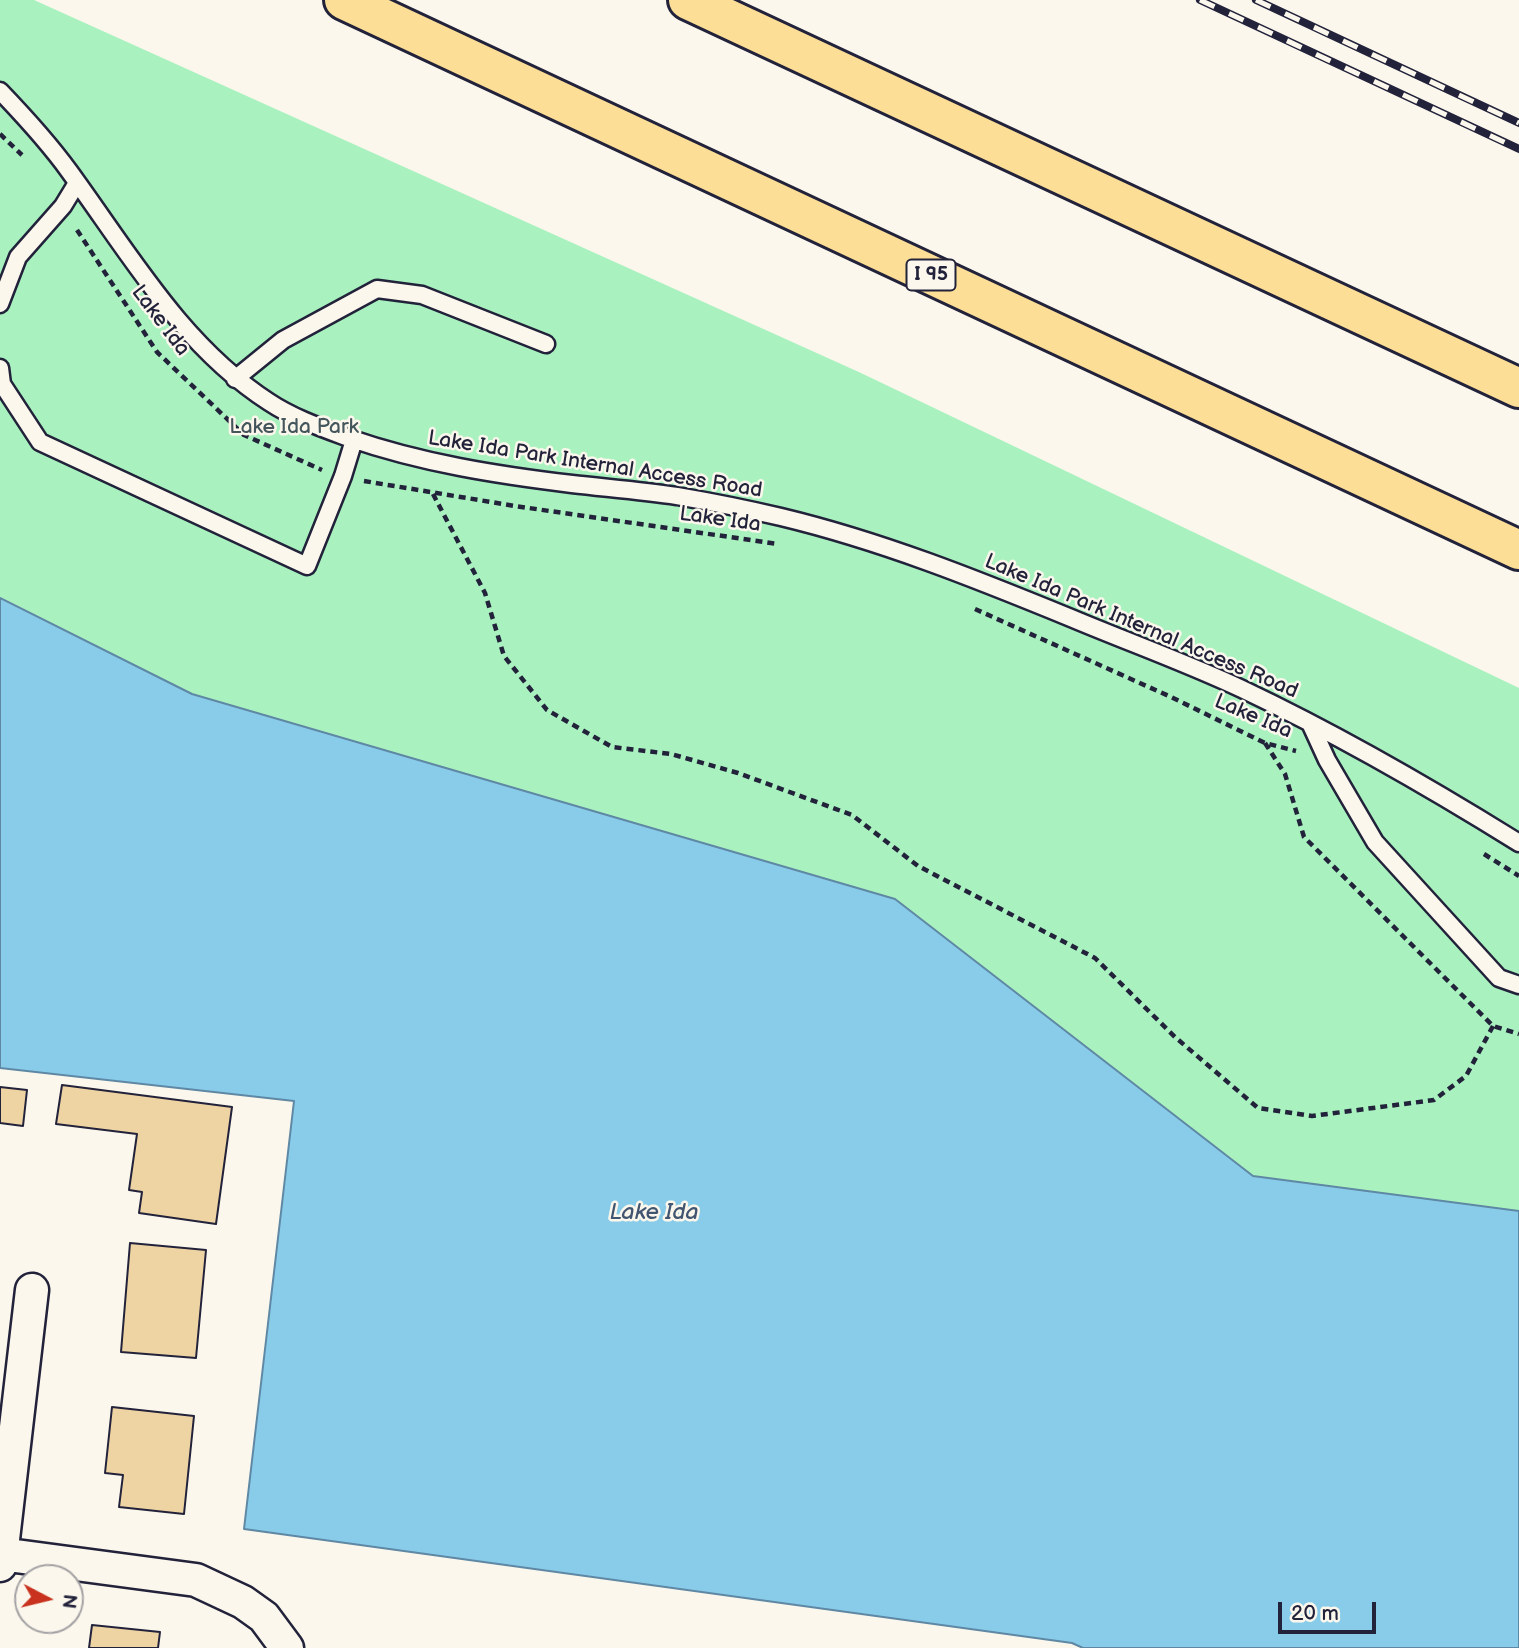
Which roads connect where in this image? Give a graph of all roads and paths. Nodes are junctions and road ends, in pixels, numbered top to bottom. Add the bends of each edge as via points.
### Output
1 (344, 0) edge
2 (688, 0) edge
3 (0, 91) edge
4 (0, 134) edge
5 (30, 163) dead end
6 (77, 183) junction
7 (64, 206) junction
8 (0, 304) edge
9 (546, 344) dead end
10 (0, 368) edge
11 (235, 379) junction
12 (1519, 388) edge
13 (354, 440) junction
14 (343, 476) junction
15 (433, 493) junction
16 (790, 546) dead end
17 (1519, 550) edge
18 (967, 606) dead end
19 (1310, 723) junction
20 (1265, 743) junction
21 (1327, 760) junction
22 (1519, 843) edge
23 (1477, 849) dead end
24 (1519, 876) edge
25 (1519, 985) edge
26 (1493, 1026) junction
27 (1519, 1034) edge
28 (32, 1290) dead end
29 (1, 1560) edge
30 (287, 1648) edge

1 - 17 highway, I 95
2 - 12 highway
3 - 6 lane, Lake Ida Park Internal Access Road
4 - 5 path
6 - 7 lane
6 - 11 lane, Lake Ida Park Internal Access Road via 128,257 202,347
7 - 8 lane via 18,257
7 - 14 path, Lake Ida via 157,352 244,435 314,468
9 - 11 lane via 422,295 377,289 283,340
10 - 14 lane via 2,384 40,442 307,566
11 - 13 lane, Lake Ida Park Internal Access Road via 274,406
13 - 14 lane
13 - 19 lane, Lake Ida Park Internal Access Road via 458,467 703,501 782,517 886,547 962,573 1226,682
14 - 15 path, Lake Ida
15 - 16 path, Lake Ida
15 - 26 path via 485,593 504,656 547,710 612,747 671,754 852,815 918,866 1095,958 1175,1037 1258,1108 1312,1116 1434,1100 1466,1076
18 - 20 path, Lake Ida
19 - 21 lane
19 - 22 lane, Lake Ida Park Internal Access Road
20 - 21 path, Lake Ida
20 - 26 path via 1285,774 1304,837
21 - 25 lane via 1375,842 1499,978
23 - 24 path
26 - 27 path
28 - 29 street
29 - 30 street via 196,1580 264,1617

